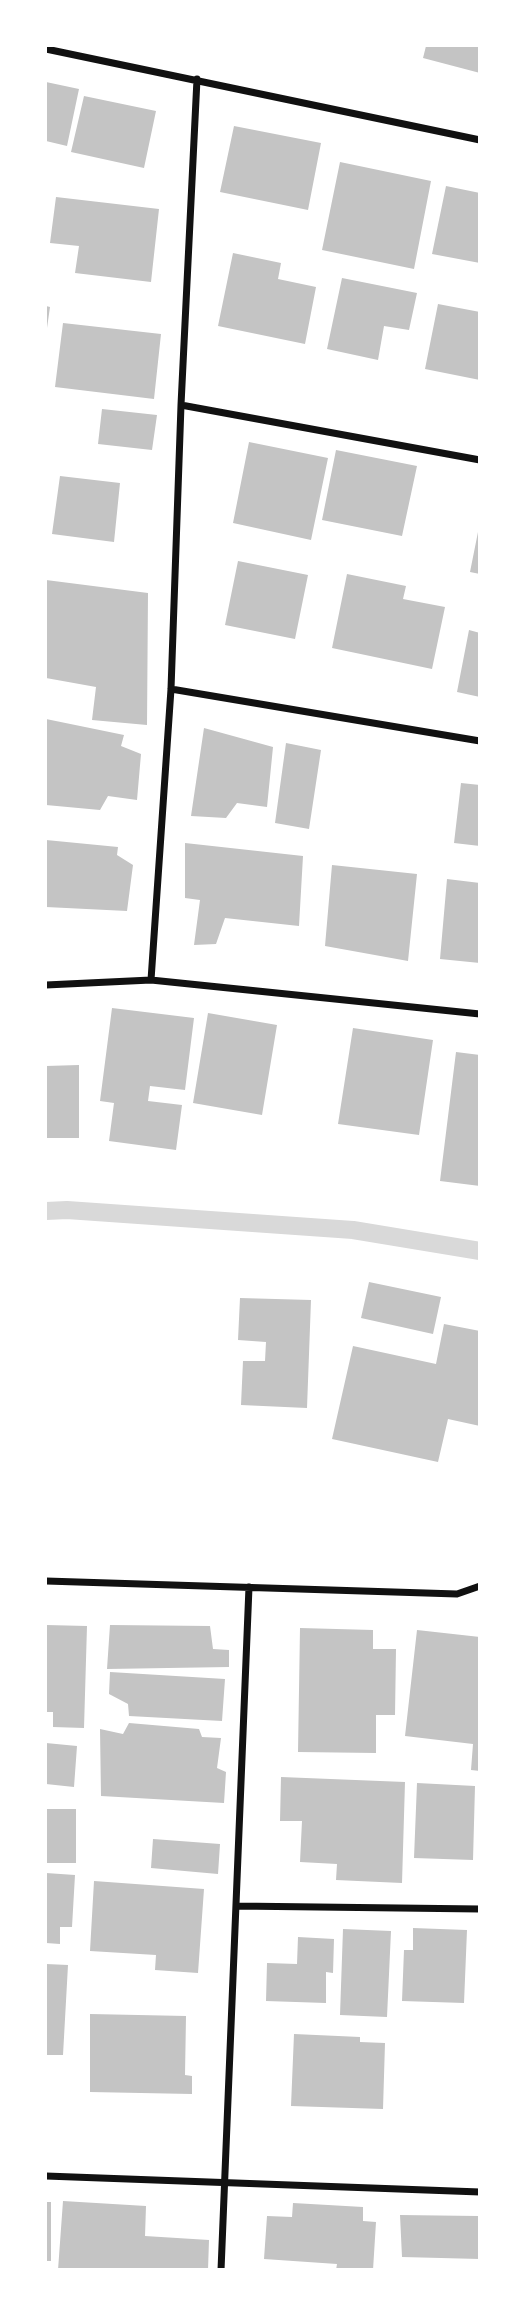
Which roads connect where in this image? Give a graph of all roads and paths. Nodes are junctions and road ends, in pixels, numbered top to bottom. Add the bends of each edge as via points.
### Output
1 (46, 49) edge
2 (197, 79) junction
3 (480, 140) edge
4 (181, 405) junction
5 (480, 460) edge
6 (171, 689) junction
7 (480, 741) edge
8 (152, 980) junction
9 (46, 985) edge
10 (480, 1014) edge
11 (46, 1581) edge
12 (480, 1586) edge
13 (249, 1587) junction
14 (236, 1906) junction
15 (480, 1909) edge
16 (46, 2176) edge
17 (225, 2183) junction
18 (480, 2192) edge
19 (221, 2270) edge

1 - 2 street
2 - 3 street
2 - 4 street
4 - 5 street
4 - 6 street
6 - 7 street
6 - 8 street
8 - 9 street
8 - 10 street
11 - 13 street
12 - 13 street via 457,1594
13 - 14 street
14 - 15 street
14 - 17 street
16 - 17 street
17 - 18 street
17 - 19 street

